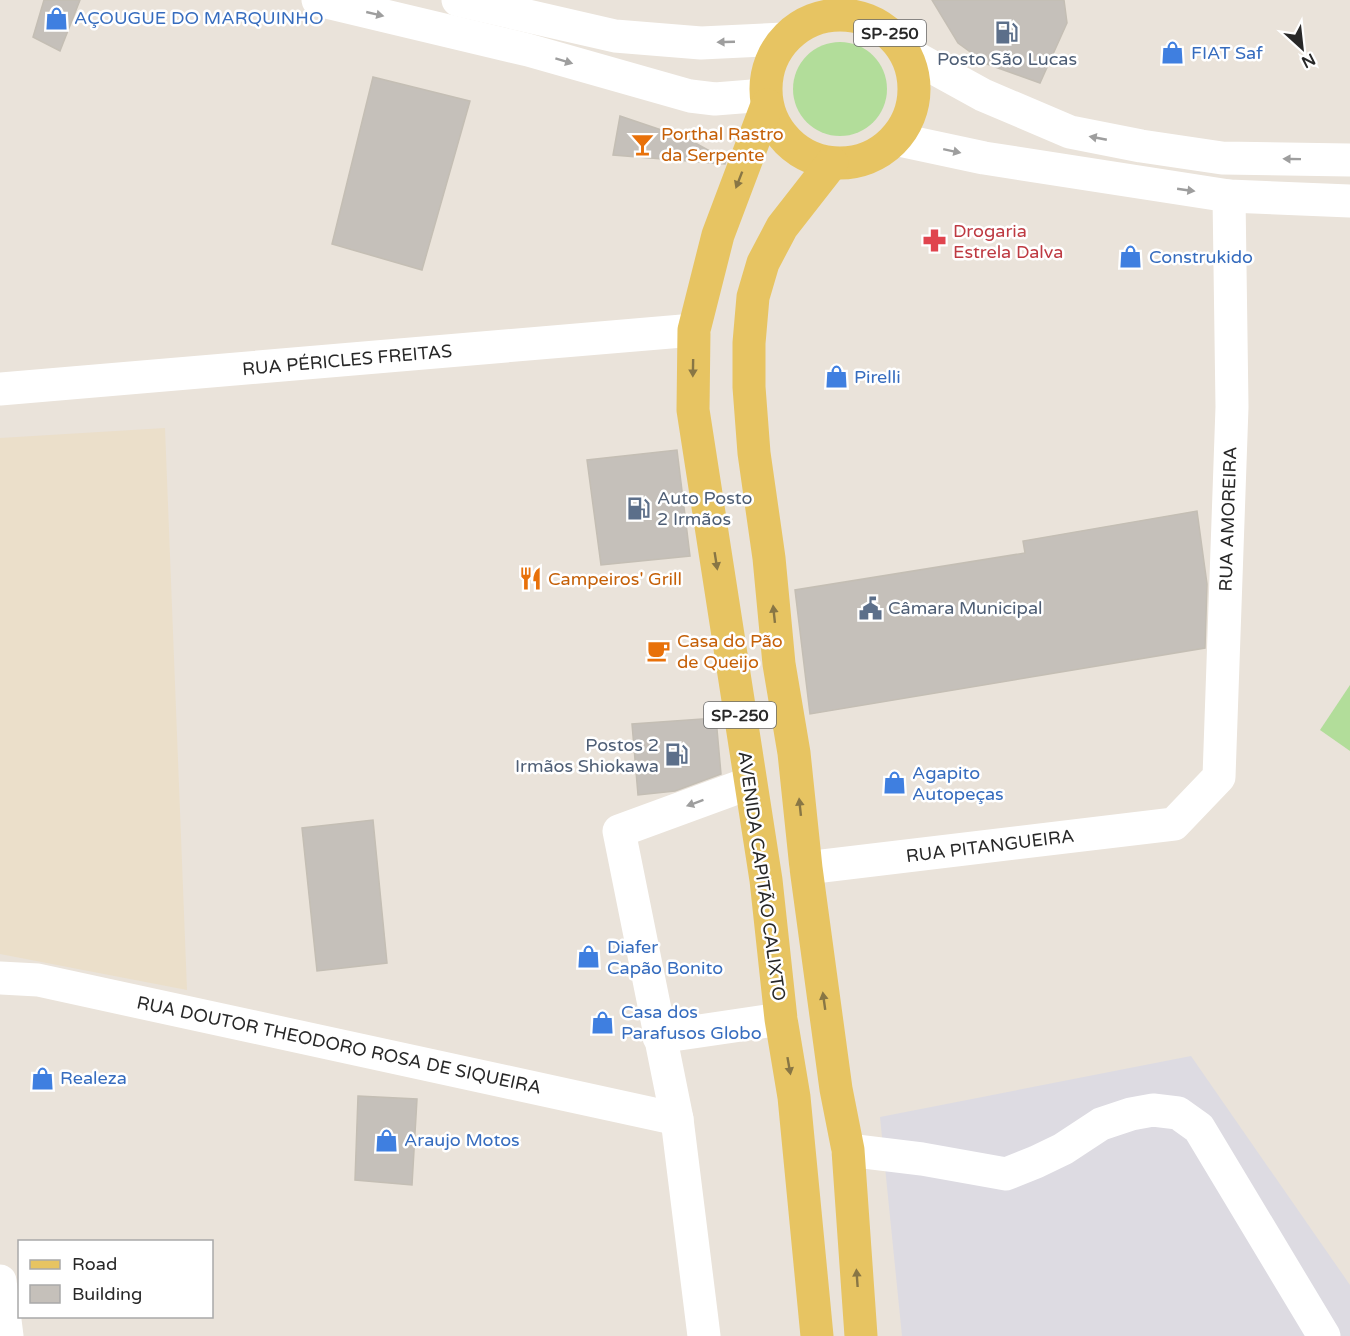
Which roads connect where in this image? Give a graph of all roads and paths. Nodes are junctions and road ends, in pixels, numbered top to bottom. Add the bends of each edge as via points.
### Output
1 (318, 0) edge
2 (458, 0) edge
3 (876, 0) edge
4 (797, 21) edge
5 (898, 42) junction
6 (766, 100) junction
7 (895, 139) junction
8 (1141, 146) junction
9 (1350, 160) edge
10 (832, 163) junction
11 (1135, 182) junction
12 (1229, 196) junction
13 (1350, 201) edge
14 (694, 330) junction
15 (0, 389) edge
16 (750, 783) junction
17 (1174, 824) joint
18 (806, 868) junction
19 (0, 978) edge
20 (781, 1019) junction
21 (659, 1037) junction
22 (677, 1119) junction
23 (848, 1150) junction
24 (0, 1281) edge
25 (7, 1336) edge
26 (704, 1336) edge
27 (817, 1336) edge
28 (861, 1336) edge
29 (1324, 1336) edge

1 -> 6 street via 528,50 690,96
4 -> 2 street, SP-250 via 701,43 615,36
3 - 5 main road, SP-250
4 - 5 main road, SP-250 via 848,15 870,21
4 - 6 main road, SP-250 via 769,65
5 - 7 main road, SP-250 via 913,73 914,96 908,119
8 -> 5 street via 1070,132 982,95
6 - 10 main road, SP-250 via 775,127 790,145 809,157
6 -> 14 main road, AVENIDA CAPITÃO CALIXTO / SP-250 via 718,235
7 - 10 main road, SP-250 via 877,153 855,162
7 -> 11 street via 984,158
9 -> 8 street via 1222,158
8 - 11 street
18 -> 10 main road, SP-250 via 754,453 749,351 755,288 763,262 782,227
11 -> 12 street
12 - 13 street
12 - 17 street, RUA AMOREIRA via 1232,407 1219,777
14 - 15 street, RUA PÉRICLES FREITAS
14 -> 16 main road, AVENIDA CAPITÃO CALIXTO / SP-250 via 693,410
16 - 20 main road, AVENIDA CAPITÃO CALIXTO / SP-250 via 766,880
16 -> 21 street via 619,831
17 - 18 street, RUA PITANGUEIRA
23 -> 18 main road, SP-250
19 - 22 street, RUA DOUTOR THEODORO ROSA DE SIQUEIRA via 39,980
20 - 21 street
20 -> 27 main road, AVENIDA CAPITÃO CALIXTO / SP-250 via 794,1097
21 - 22 street
22 - 26 street
28 -> 23 main road, SP-250
23 - 29 street via 1006,1174 1063,1149 1101,1124 1153,1110 1178,1113 1199,1128
24 - 25 street

